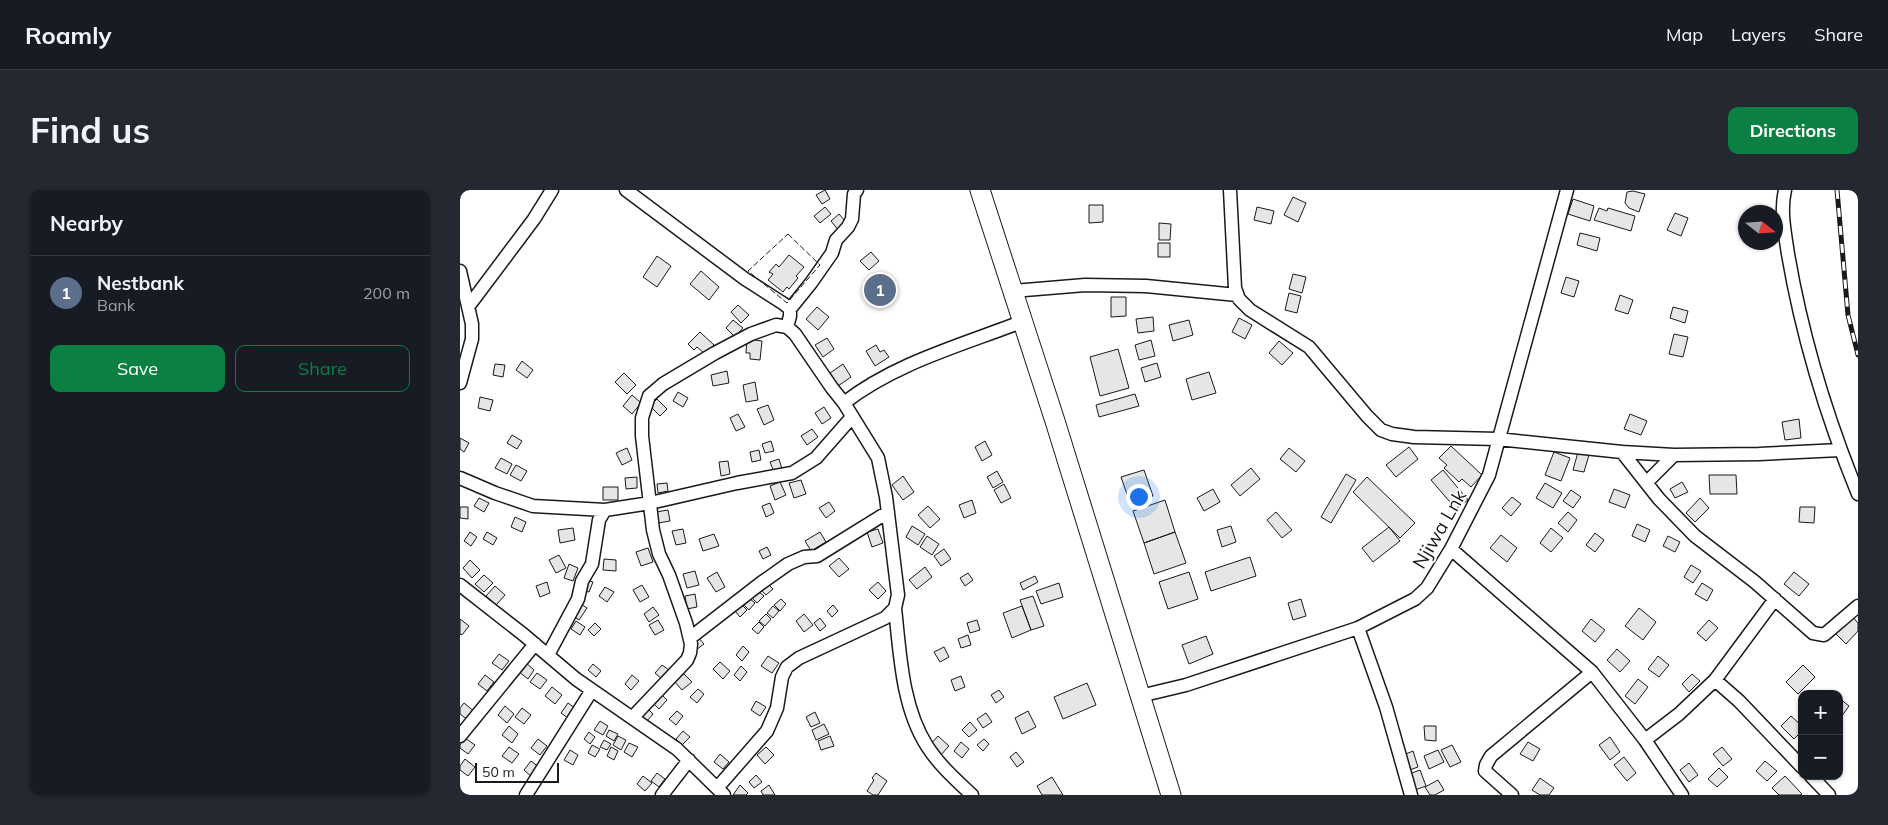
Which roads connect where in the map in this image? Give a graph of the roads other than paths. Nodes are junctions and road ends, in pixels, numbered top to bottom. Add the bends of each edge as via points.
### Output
1 (552, 190) edge
2 (626, 190) edge
3 (857, 190) edge
4 (980, 190) edge
5 (1230, 190) edge
6 (1567, 190) edge
7 (1785, 190) edge
8 (460, 271) edge
9 (1012, 291) junction
10 (1237, 295) junction
11 (468, 307) junction
12 (790, 310) junction
13 (1021, 322) junction
14 (787, 327) junction
15 (460, 383) edge
16 (844, 403) junction
17 (852, 418) junction
18 (1498, 438) junction
19 (1840, 450) junction
20 (1622, 452) junction
21 (1674, 455) junction
22 (460, 478) edge
23 (1647, 482) junction
24 (1858, 494) edge
25 (650, 503) junction
26 (605, 510) junction
27 (888, 512) junction
28 (1451, 549) junction
29 (460, 585) edge
30 (1775, 599) junction
31 (1858, 606) edge
32 (895, 608) junction
33 (1358, 628) junction
34 (690, 638) junction
35 (535, 644) junction
36 (548, 655) junction
37 (1592, 672) junction
38 (1715, 680) junction
39 (592, 690) junction
40 (1140, 696) junction
41 (632, 718) junction
42 (460, 736) edge
43 (1644, 740) junction
44 (689, 760) junction
45 (1798, 762) edge
46 (1815, 780) edge
47 (721, 791) edge
48 (526, 795) edge
49 (662, 795) edge
50 (972, 795) edge
51 (1171, 795) edge
52 (1411, 795) edge
53 (1512, 795) edge
54 (1682, 795) edge
55 (1829, 795) edge

1 - 11 street via 534,220
2 - 12 street
3 - 12 street via 848,227
4 - 9 highway
5 - 10 street via 1233,276
6 - 18 street, Njiwa Lnk
7 - 19 street via 1783,223 1793,286
8 - 11 street
9 - 10 street via 1085,285 1146,286
9 - 13 highway
10 - 18 street via 1243,305 1309,347 1381,430 1414,437
11 - 15 street via 472,339
12 - 14 street
13 - 16 street via 905,366
13 - 40 highway
14 - 16 street
14 - 25 street via 776,325 751,334 663,384 649,396 642,418
16 - 17 street
17 - 25 street via 816,458 792,474
17 - 27 street via 878,458
18 - 20 street
18 - 28 street, Njiwa Lnk via 1484,487
19 - 21 street
19 - 24 street
20 - 21 street
20 - 23 street
21 - 23 street
22 - 26 street via 533,506
23 - 30 street via 1695,536
25 - 26 street
25 - 34 street via 659,554
26 - 36 street via 599,520 592,564 580,586 578,599
27 - 32 street via 898,595
27 - 34 street via 817,556 788,564
28 - 33 street, Njiwa Lnk via 1427,588 1415,599
28 - 37 street
29 - 35 street
30 - 31 street via 1812,633 1820,635
30 - 38 street
32 - 47 street via 885,618 799,658 787,667 777,708 767,731
32 - 50 street via 908,697 917,726 941,765
33 - 40 street, Njiwa Lnk
33 - 52 street via 1386,707
34 - 41 street via 687,660
35 - 36 street
35 - 42 street
36 - 39 street
37 - 43 street
37 - 53 street via 1491,756 1485,771
38 - 43 street via 1679,714
38 - 45 street
39 - 41 street
39 - 48 street
40 - 51 highway
41 - 44 street
43 - 54 street
44 - 47 street
44 - 49 street
46 - 55 street

